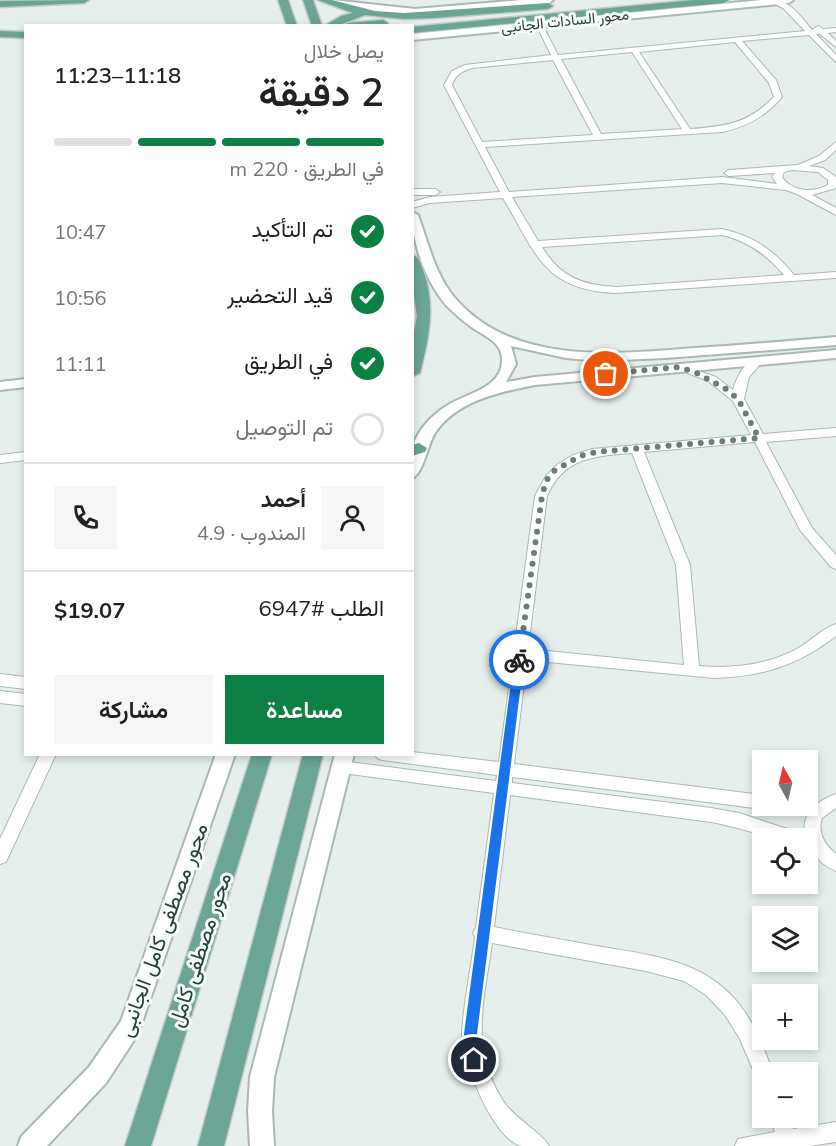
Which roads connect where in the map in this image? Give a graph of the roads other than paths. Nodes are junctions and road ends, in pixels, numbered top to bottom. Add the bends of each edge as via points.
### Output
1 (84, 0) edge
2 (283, 0) edge
3 (308, 0) edge
4 (322, 0) edge
5 (336, 0) edge
6 (542, 0) edge
7 (549, 0) edge
8 (631, 0) edge
9 (724, 0) edge
10 (789, 0) edge
11 (795, 0) edge
12 (776, 1) edge
13 (0, 4) edge
14 (573, 5) junction
15 (368, 13) junction
16 (291, 24) edge
17 (316, 24) edge
18 (333, 24) edge
19 (369, 24) edge
20 (538, 24) junction
21 (0, 27) edge
22 (24, 28) edge
23 (414, 28) edge
24 (836, 30) edge
25 (811, 32) junction
26 (822, 32) junction
27 (0, 34) edge
28 (24, 35) edge
29 (414, 37) edge
30 (0, 39) edge
31 (24, 40) edge
32 (737, 40) junction
33 (836, 45) edge
34 (634, 50) junction
35 (557, 57) junction
36 (836, 60) edge
37 (688, 132) junction
38 (598, 137) junction
39 (480, 145) junction
40 (836, 145) edge
41 (798, 166) junction
42 (836, 166) edge
43 (781, 170) junction
44 (834, 182) edge
45 (792, 189) junction
46 (504, 191) junction
47 (414, 192) edge
48 (414, 204) edge
49 (836, 212) edge
50 (414, 220) edge
51 (535, 244) junction
52 (414, 264) edge
53 (836, 275) edge
54 (791, 278) junction
55 (419, 302) edge
56 (419, 324) edge
57 (490, 332) junction
58 (836, 341) edge
59 (828, 350) edge
60 (414, 359) edge
61 (758, 360) junction
62 (678, 367) junction
63 (24, 373) edge
64 (0, 376) edge
65 (24, 383) edge
66 (0, 386) edge
67 (489, 391) junction
68 (738, 399) junction
69 (836, 432) edge
70 (759, 438) junction
71 (636, 448) junction
72 (416, 450) edge
73 (24, 456) edge
74 (0, 459) edge
75 (836, 564) edge
76 (836, 629) edge
77 (520, 654) junction
78 (692, 670) junction
79 (0, 680) edge
80 (24, 683) edge
81 (0, 698) edge
82 (24, 700) edge
83 (47, 756) edge
84 (225, 756) edge
85 (261, 756) edge
86 (312, 756) edge
87 (397, 756) edge
88 (343, 761) edge
89 (505, 770) junction
90 (502, 789) junction
91 (752, 801) edge
92 (830, 803) edge
93 (764, 828) edge
94 (818, 852) edge
95 (0, 857) edge
96 (832, 862) edge
97 (482, 933) junction
98 (760, 1062) edge
99 (783, 1128) edge
100 (48, 1129) junction
101 (836, 1132) edge
102 (787, 1139) junction
103 (18, 1146) edge
104 (30, 1146) edge
105 (138, 1146) edge
106 (211, 1146) edge
107 (262, 1146) edge
108 (539, 1146) edge
109 (745, 1146) edge

1 - 13 main road
2 - 16 main road
3 - 17 main road
4 - 15 main road
5 - 6 street, محور السادات الجانبى via 402,12
6 - 7 street, محور السادات الجانبى
8 - 14 main road
9 - 23 main road
10 - 12 street, محور السادات الجانبى
11 - 26 street via 794,4
12 - 20 street, محور السادات الجانبى
12 - 25 street
14 - 15 main road via 418,15
14 - 19 main road
15 - 18 main road
20 - 29 street, محور السادات الجانبى
20 - 35 street
21 - 22 main road
24 - 26 street
25 - 26 street
25 - 32 street
25 - 36 street
26 - 33 street
27 - 28 main road
30 - 31 main road
32 - 34 street
32 - 37 street via 773,82 778,97 742,124
34 - 35 street
34 - 37 street
35 - 38 street
35 - 39 street via 477,65 452,75 449,91
37 - 38 street
38 - 39 street
39 - 46 street
40 - 41 street via 822,158
41 - 43 street
41 - 44 street via 820,170
42 - 44 street
43 - 45 street via 777,177
43 - 46 street
44 - 45 street via 824,191
45 - 46 street via 722,180
45 - 49 street
46 - 47 street
46 - 48 street
46 - 51 street
50 - 57 street via 442,290 458,309
51 - 54 street via 722,232 764,247
51 - 54 street via 547,264 562,276 601,290
52 - 55 main road via 422,283
53 - 54 street
55 - 56 main road
56 - 60 main road
57 - 59 street via 521,345 588,357
57 - 67 street via 505,345 511,361 505,377
58 - 59 street
59 - 61 street
61 - 62 street
61 - 68 street via 742,378
62 - 67 street via 535,381
62 - 68 street via 712,379
63 - 64 street
65 - 66 street
67 - 72 street via 447,412
68 - 70 street
69 - 70 street
70 - 71 street
70 - 75 street via 807,530
71 - 77 street via 580,456 554,471 546,481
71 - 78 street via 682,564
73 - 74 street
76 - 78 street via 813,648 777,666 736,673
77 - 78 street
77 - 89 street
79 - 80 street
81 - 82 street
83 - 95 street
84 - 100 street, محور مصطفى كامل الجانبى via 130,1026 104,1069
85 - 105 main road, محور مصطفى كامل
86 - 106 main road
87 - 89 street
88 - 90 street
88 - 107 street via 262,1077
89 - 90 street
89 - 91 street
90 - 93 street via 711,815
90 - 97 street
92 - 96 street via 817,812 812,832
94 - 96 street
97 - 98 street via 687,974 715,992 740,1019
97 - 108 street via 471,1034 474,1060 486,1092 506,1120
99 - 102 street
100 - 103 street
100 - 104 street, محور مصطفى كامل الجانبى
101 - 102 street
102 - 109 street

